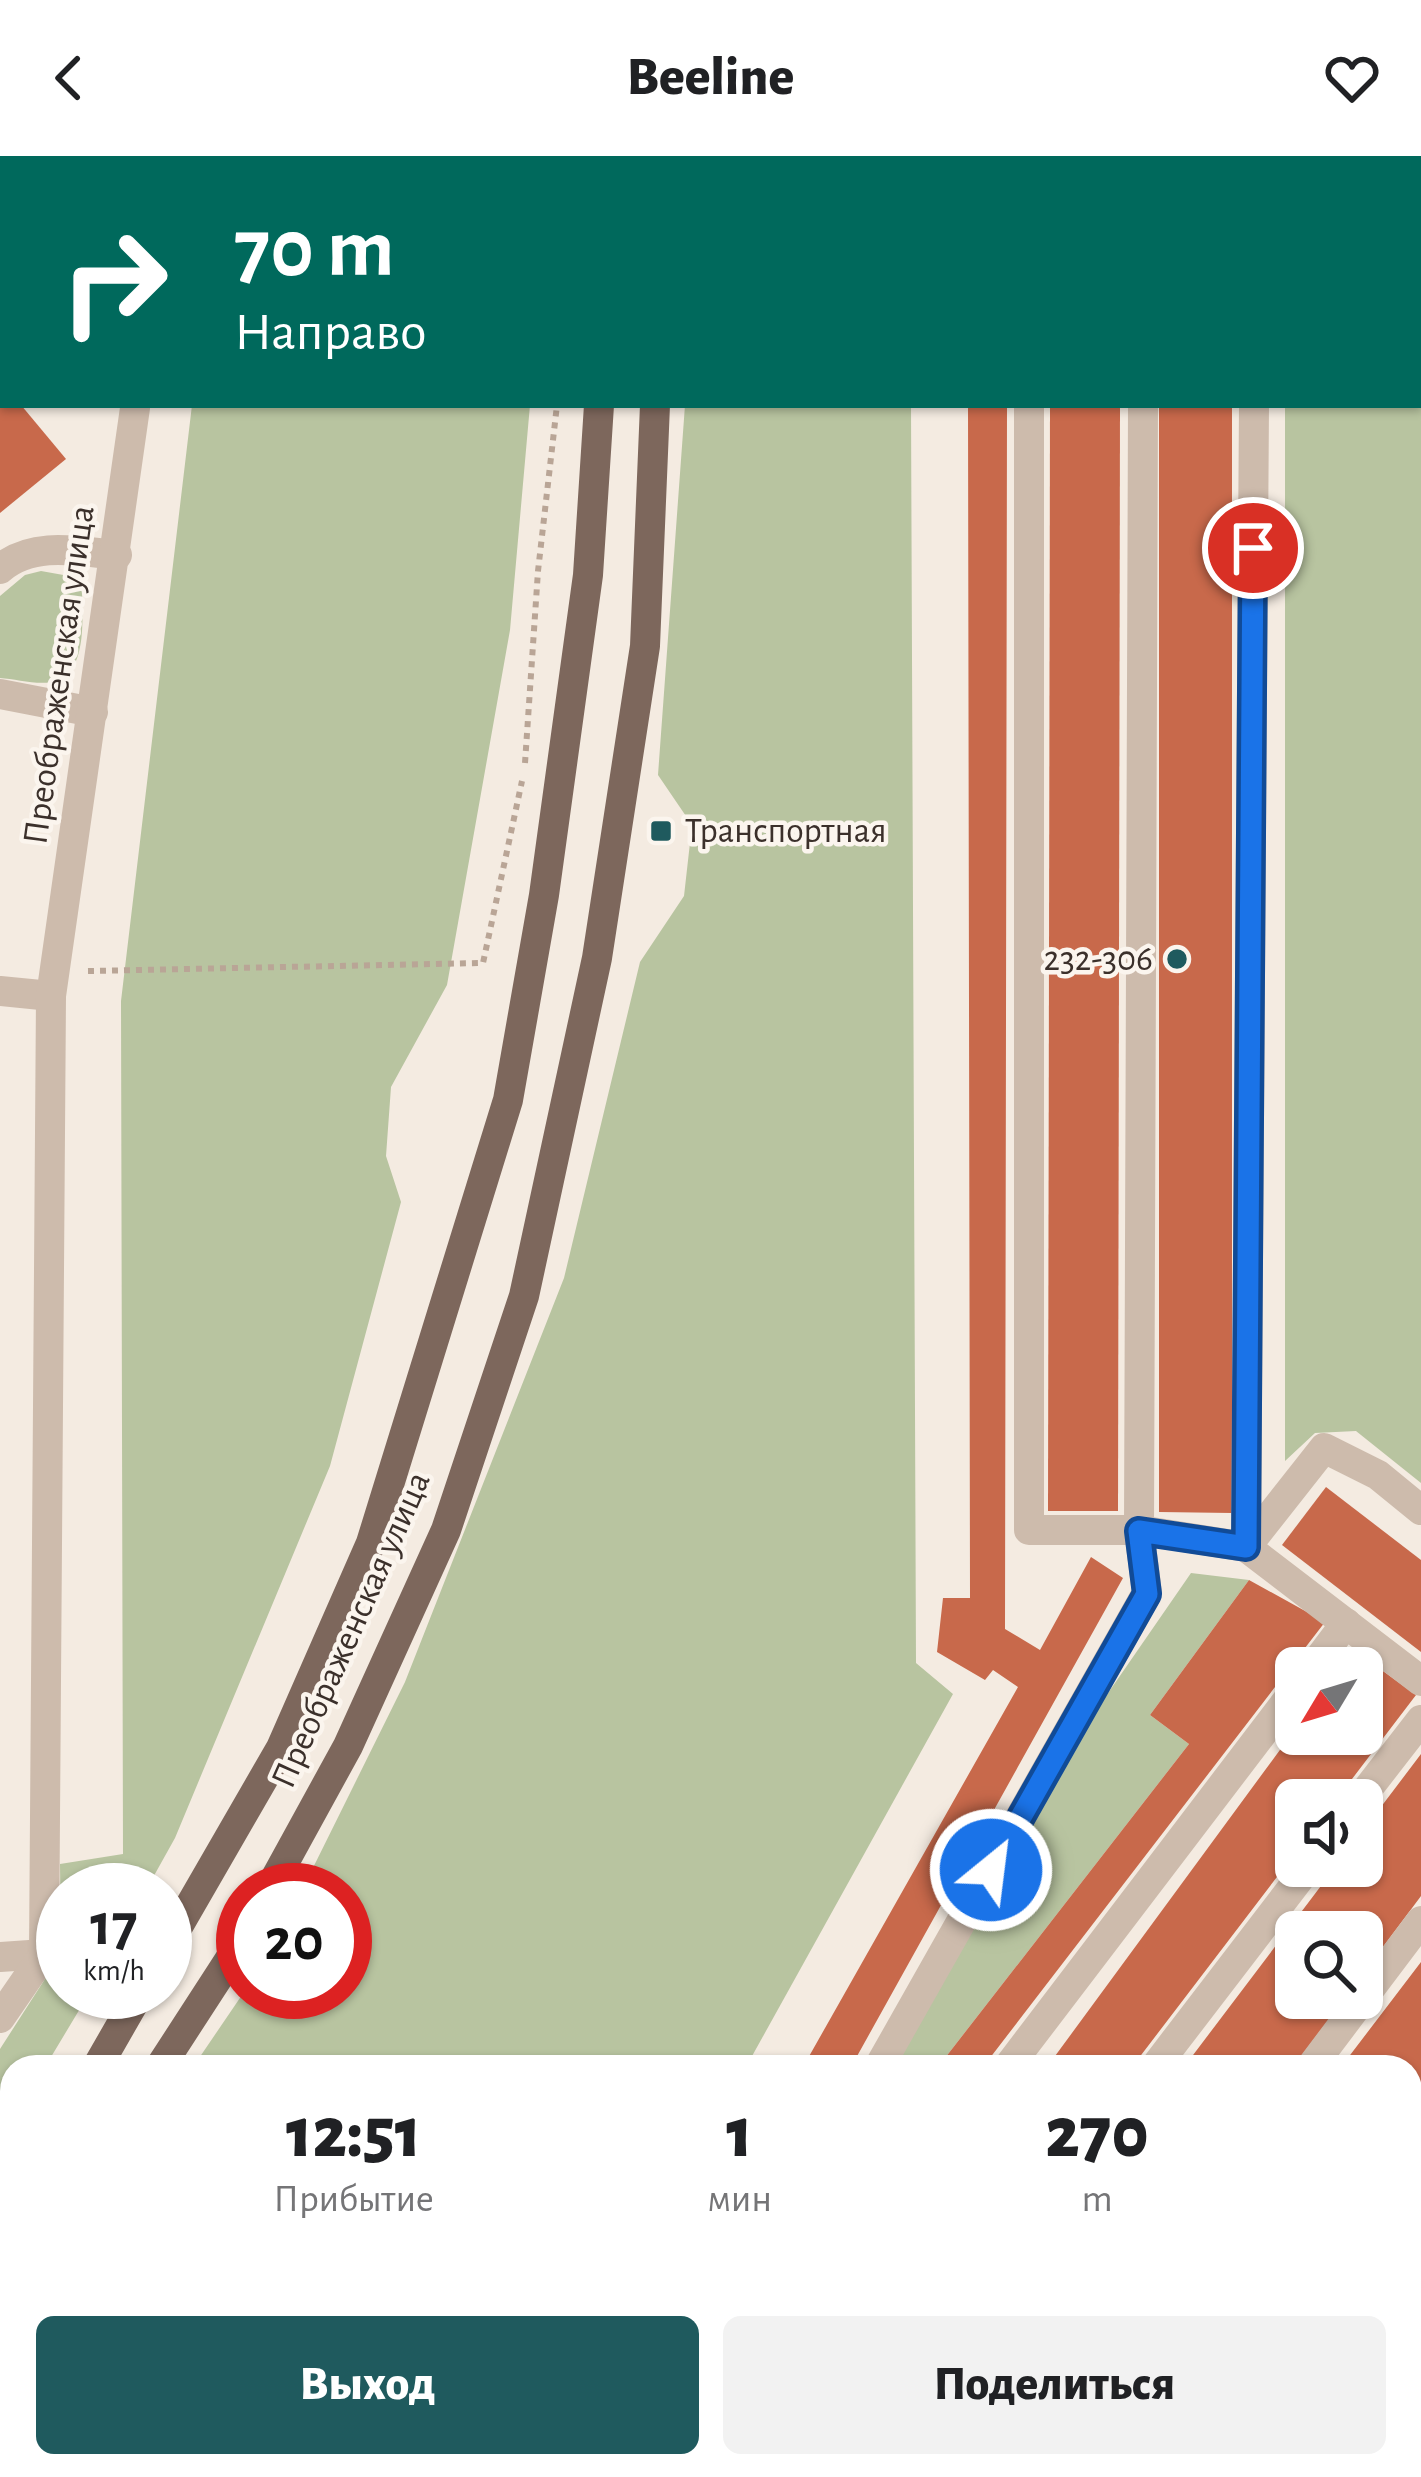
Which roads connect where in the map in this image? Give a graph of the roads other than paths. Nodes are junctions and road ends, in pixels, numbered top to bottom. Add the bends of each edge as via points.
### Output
1 (135, 408) dead end
2 (599, 408) edge
3 (655, 408) edge
4 (1029, 408) edge
5 (1143, 408) edge
6 (1254, 408) edge
7 (117, 555) junction
8 (0, 569) edge
9 (0, 694) edge
10 (93, 712) junction
11 (52, 984) junction
12 (0, 991) edge
13 (1421, 1510) edge
14 (1139, 1531) junction
15 (1246, 1547) junction
16 (1346, 1623) junction
17 (1328, 1647) edge
18 (1421, 1681) edge
19 (1275, 1717) edge
20 (1421, 1720) edge
21 (1376, 1779) edge
22 (45, 1863) edge
23 (284, 1863) edge
24 (1293, 1887) edge
25 (192, 1902) edge
26 (1421, 1921) edge
27 (36, 1955) edge
28 (0, 1957) edge
29 (36, 1966) edge
30 (216, 1981) edge
31 (0, 2018) edge
32 (125, 2019) edge
33 (104, 2055) edge
34 (168, 2055) edge
35 (886, 2055) edge
36 (1017, 2055) edge
37 (1164, 2055) edge
38 (1320, 2055) edge

1 - 7 street, Преображенская улица
2 - 25 main road, Преображенская улица via 585,598 508,1100 371,1543 281,1748
3 - 23 main road, Преображенская улица via 645,646 597,958 524,1296 446,1530 348,1745
4 - 14 street via 1029,1530
5 - 14 street
6 - 15 street
7 - 8 street via 50,549
7 - 10 street, Преображенская улица
9 - 10 street
10 - 11 street, Преображенская улица
11 - 12 street
11 - 22 street, Преображенская улица
13 - 15 street via 1378,1475 1324,1448
14 - 15 street
14 - 35 street via 1147,1594
15 - 16 street
16 - 17 street
16 - 18 street
19 - 36 street
20 - 21 street
24 - 37 street
26 - 38 street
27 - 28 street
29 - 31 street
30 - 34 main road
32 - 33 main road

